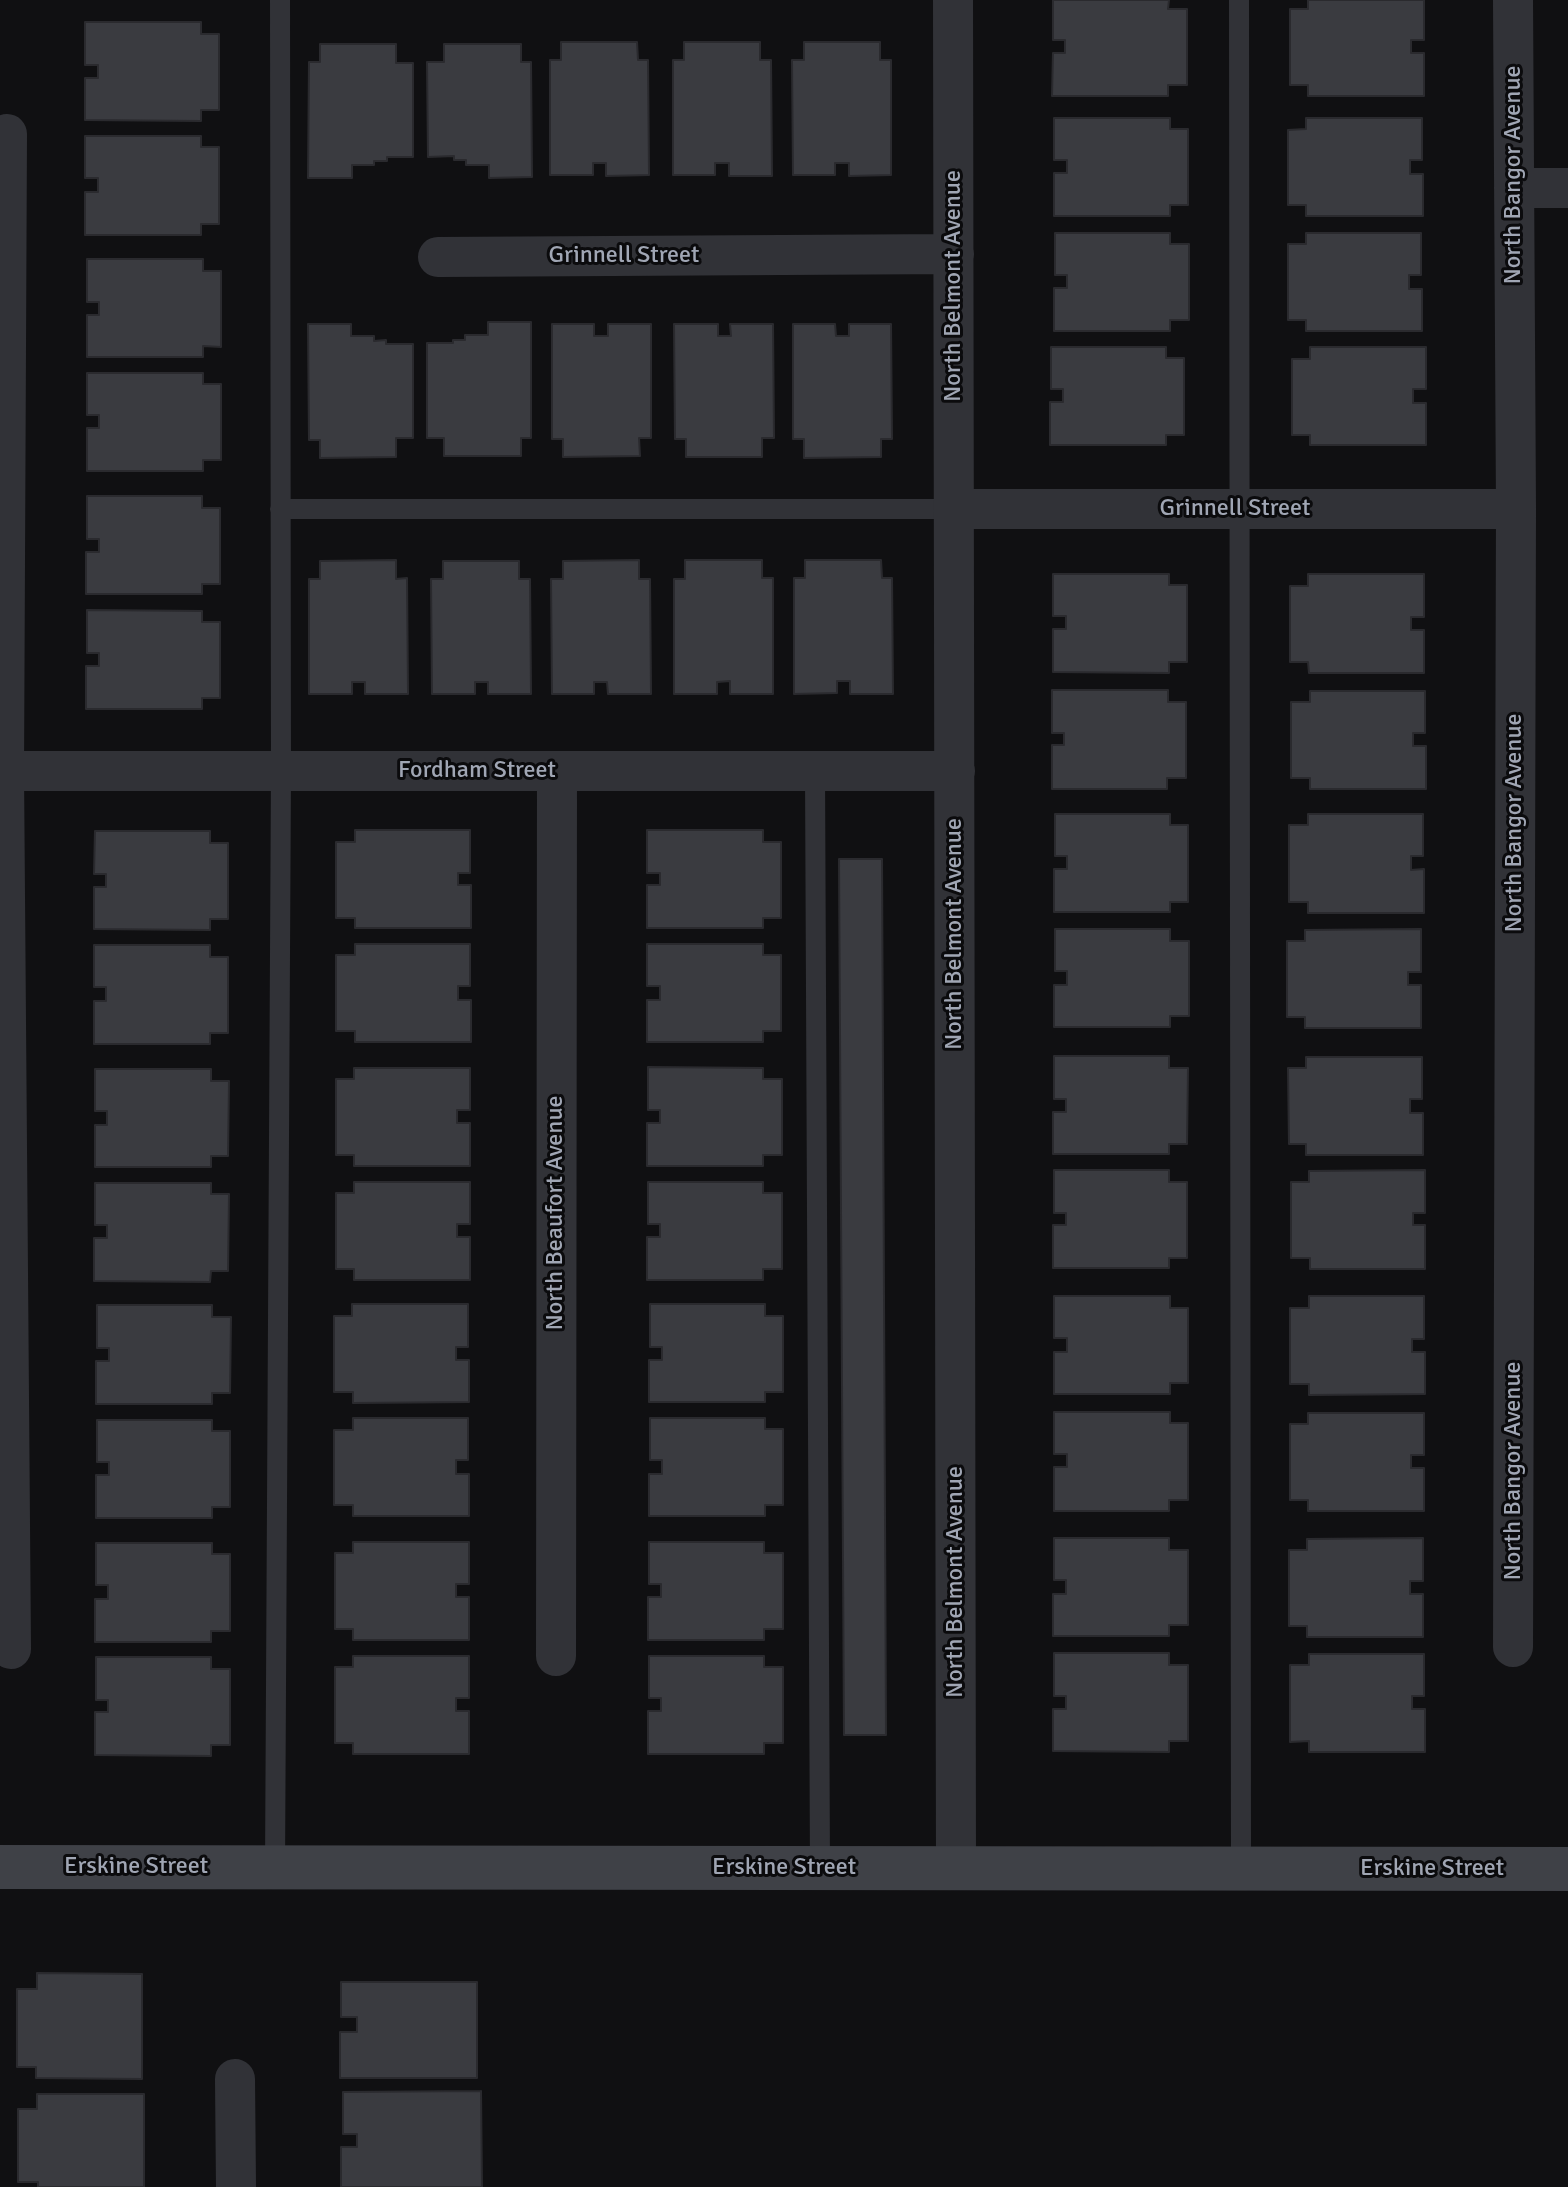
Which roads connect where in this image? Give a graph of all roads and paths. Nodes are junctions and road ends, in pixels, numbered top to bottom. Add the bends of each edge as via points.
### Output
1 (280, 0) edge
2 (953, 0) edge
3 (1239, 0) edge
4 (1513, 0) edge
5 (7, 134) dead end
6 (1514, 188) junction
7 (1568, 188) edge
8 (954, 254) junction
9 (438, 257) dead end
10 (280, 509) junction
11 (954, 509) junction
12 (1241, 509) junction
13 (1516, 509) junction
14 (2, 771) edge
15 (281, 771) junction
16 (557, 771) junction
17 (815, 771) junction
18 (955, 771) junction
19 (1513, 1647) dead end
20 (11, 1649) dead end
21 (556, 1656) dead end
22 (0, 1867) edge
23 (275, 1867) junction
24 (820, 1868) junction
25 (956, 1868) junction
26 (1241, 1869) junction
27 (1568, 1869) edge
28 (235, 2079) dead end
29 (236, 2187) edge

1 - 10 lane
2 - 8 street, North Belmont Avenue
3 - 12 lane
4 - 6 street, North Bangor Avenue
5 - 14 street
6 - 7 street
6 - 13 street, North Bangor Avenue
8 - 9 street, Grinnell Street
8 - 11 street, North Belmont Avenue
10 - 11 lane
10 - 15 lane
11 - 12 street, Grinnell Street
11 - 18 street, North Belmont Avenue
12 - 13 street, Grinnell Street
12 - 26 lane
13 - 19 street, North Bangor Avenue
14 - 15 street, Fordham Street
14 - 20 street
15 - 16 street, Fordham Street
15 - 23 lane
16 - 17 street, Fordham Street
16 - 21 street, North Beaufort Avenue
17 - 18 street, Fordham Street
17 - 24 lane
18 - 25 street, North Belmont Avenue
22 - 23 main road, Erskine Street
23 - 24 main road, Erskine Street
24 - 25 main road, Erskine Street
25 - 26 main road, Erskine Street
26 - 27 main road, Erskine Street
28 - 29 street

